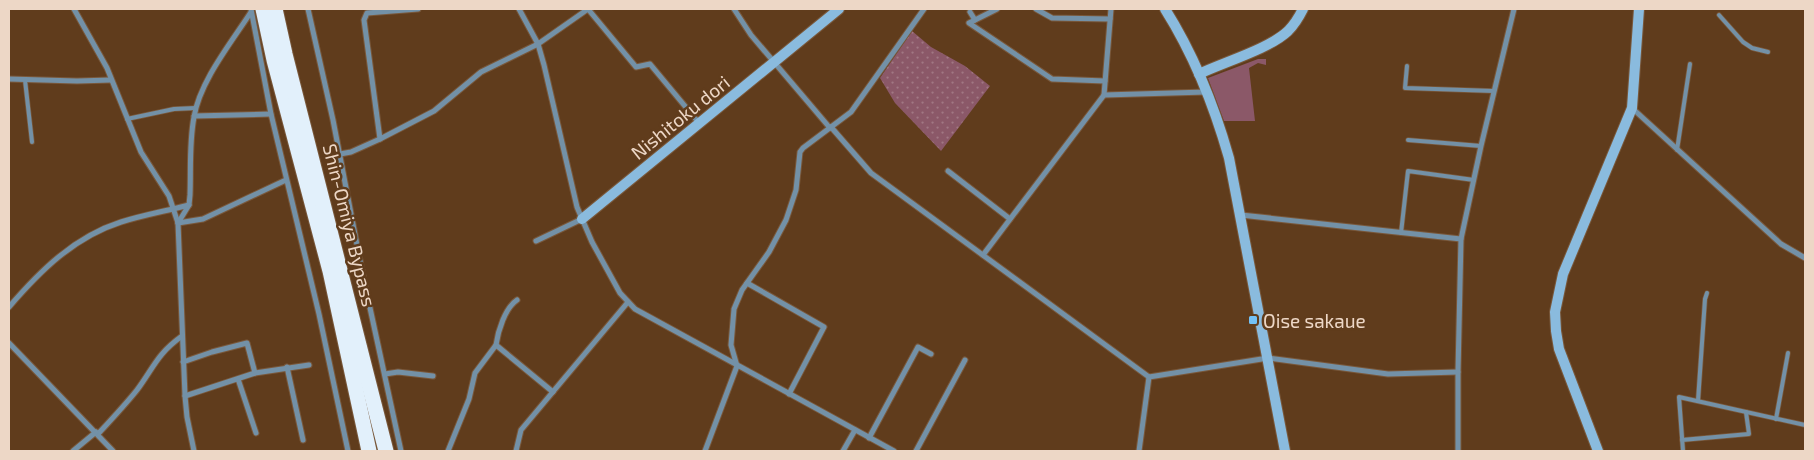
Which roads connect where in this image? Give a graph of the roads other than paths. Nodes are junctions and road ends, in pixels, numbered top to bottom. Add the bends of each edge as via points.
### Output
1 (74, 9) edge
2 (276, 9) edge
3 (308, 9) edge
4 (418, 9) edge
5 (520, 9) edge
6 (588, 9) edge
7 (734, 9) edge
8 (839, 9) edge
9 (924, 9) edge
10 (996, 9) edge
11 (1036, 9) edge
12 (1111, 9) edge
13 (1165, 9) edge
14 (1303, 9) edge
15 (1514, 9) edge
16 (1639, 9) edge
17 (255, 10) edge
18 (970, 12) dead end
19 (1719, 15) dead end
20 (1110, 19) junction
21 (975, 20) junction
22 (538, 44) junction
23 (1768, 52) dead end
24 (774, 62) junction
25 (1690, 64) dead end
26 (1407, 66) dead end
27 (1199, 74) junction
28 (9, 79) edge
29 (25, 80) junction
30 (111, 80) junction
31 (1105, 81) junction
32 (1494, 91) junction
33 (1207, 92) junction
34 (1104, 95) junction
35 (196, 108) junction
36 (1632, 108) junction
37 (271, 114) junction
38 (194, 116) junction
39 (127, 118) junction
40 (699, 123) junction
41 (830, 128) junction
42 (380, 139) junction
43 (1408, 140) dead end
44 (32, 142) dead end
45 (1481, 146) junction
46 (1677, 150) junction
47 (340, 154) junction
48 (948, 171) dead end
49 (286, 180) junction
50 (1474, 180) junction
51 (189, 205) junction
52 (174, 209) junction
53 (1241, 215) junction
54 (582, 219) junction
55 (1010, 219) junction
56 (178, 223) junction
57 (1401, 233) junction
58 (1461, 239) junction
59 (536, 241) dead end
60 (983, 255) junction
61 (1805, 258) edge
62 (747, 283) junction
63 (1707, 293) dead end
64 (517, 300) dead end
65 (628, 302) junction
66 (9, 307) edge
67 (182, 336) junction
68 (9, 343) edge
69 (496, 345) junction
70 (1788, 353) dead end
71 (931, 354) dead end
72 (1268, 358) junction
73 (965, 360) dead end
74 (183, 362) junction
75 (308, 365) dead end
76 (737, 366) junction
77 (286, 367) junction
78 (1458, 372) junction
79 (255, 373) junction
80 (385, 374) junction
81 (433, 376) dead end
82 (1149, 378) junction
83 (238, 379) junction
84 (553, 392) junction
85 (789, 394) junction
86 (185, 396) junction
87 (1698, 401) junction
88 (1746, 412) junction
89 (1776, 419) junction
90 (1805, 425) edge
91 (855, 430) junction
92 (97, 433) junction
93 (256, 434) dead end
94 (869, 438) junction
95 (303, 440) dead end
96 (1682, 440) junction
97 (73, 451) edge
98 (113, 451) edge
99 (194, 451) edge
100 (348, 451) edge
101 (369, 451) edge
102 (386, 451) edge
103 (401, 451) edge
104 (448, 451) edge
105 (516, 451) edge
106 (705, 451) edge
107 (843, 451) edge
108 (894, 451) edge
109 (916, 451) edge
110 (1139, 451) edge
111 (1285, 451) edge
112 (1458, 451) edge
113 (1598, 451) edge
114 (1683, 451) edge

1 - 30 street
2 - 102 highway, Shin-Omiya Bypass
3 - 47 street
4 - 42 street via 367,13 364,20
5 - 22 street
6 - 22 street
6 - 40 street via 636,67 650,64
7 - 24 street
8 - 24 street, Nishitoku dori
9 - 41 street via 851,112
10 - 21 street
11 - 20 street via 1052,18
12 - 20 street
13 - 27 street
14 - 27 street via 1292,27 1269,44
15 - 32 street
16 - 36 street
17 - 35 street via 208,79
17 - 37 street
17 - 101 highway, Shin-Omiya Bypass via 274,60 330,272
18 - 21 street
19 - 23 lane via 1743,42
20 - 31 street
21 - 31 street via 969,23 1052,79
22 - 42 street via 481,72 434,111
22 - 54 street
24 - 40 street, Nishitoku dori
24 - 41 street
25 - 46 lane
26 - 32 lane via 1405,88
27 - 33 street
28 - 29 street
29 - 30 street
29 - 44 lane
30 - 39 street
31 - 34 street
32 - 45 street
33 - 34 street
33 - 53 street via 1229,158
34 - 55 street
35 - 38 street
35 - 39 lane
36 - 46 street
36 - 113 street via 1563,274 1555,312 1559,349
37 - 38 street
37 - 49 street
38 - 51 street
39 - 52 street
40 - 54 street, Nishitoku dori
41 - 60 street via 871,172
41 - 62 street via 800,152 796,190 786,220
42 - 47 street
43 - 45 lane
45 - 50 street
46 - 61 street via 1782,244
47 - 80 street
48 - 55 street
49 - 56 street via 203,219
49 - 100 street via 317,304
50 - 57 lane via 1408,171
50 - 58 street
51 - 52 street
51 - 56 street
52 - 56 street
52 - 66 street via 120,222 89,236 39,273
53 - 57 street
53 - 72 street
54 - 59 street, Nishitoku dori
54 - 65 street via 620,293
55 - 60 street
56 - 67 street
57 - 58 street
58 - 78 street
60 - 82 street
62 - 76 street via 734,309 731,345
62 - 85 street via 824,327
63 - 87 lane
64 - 69 street via 497,334
65 - 76 street
65 - 84 street
67 - 74 street
67 - 92 street via 157,358 137,389
68 - 92 street
69 - 84 street
69 - 104 street via 475,373 469,399
70 - 89 lane
71 - 94 street via 918,347
72 - 78 street via 1388,374
72 - 82 street
72 - 111 street
73 - 109 street
74 - 79 street via 247,343
74 - 86 street
75 - 77 street
76 - 85 street
76 - 106 street
77 - 79 street
77 - 95 street
78 - 112 street
79 - 83 street
80 - 81 street via 398,372
80 - 103 street
82 - 110 street
83 - 86 street
83 - 93 street
84 - 105 street via 521,430
85 - 91 street
86 - 99 street
87 - 88 lane
87 - 96 lane via 1679,397
88 - 89 lane
88 - 96 lane via 1749,434
89 - 90 lane
91 - 94 street
91 - 107 street
92 - 97 street
92 - 98 street
94 - 108 street
96 - 114 lane

